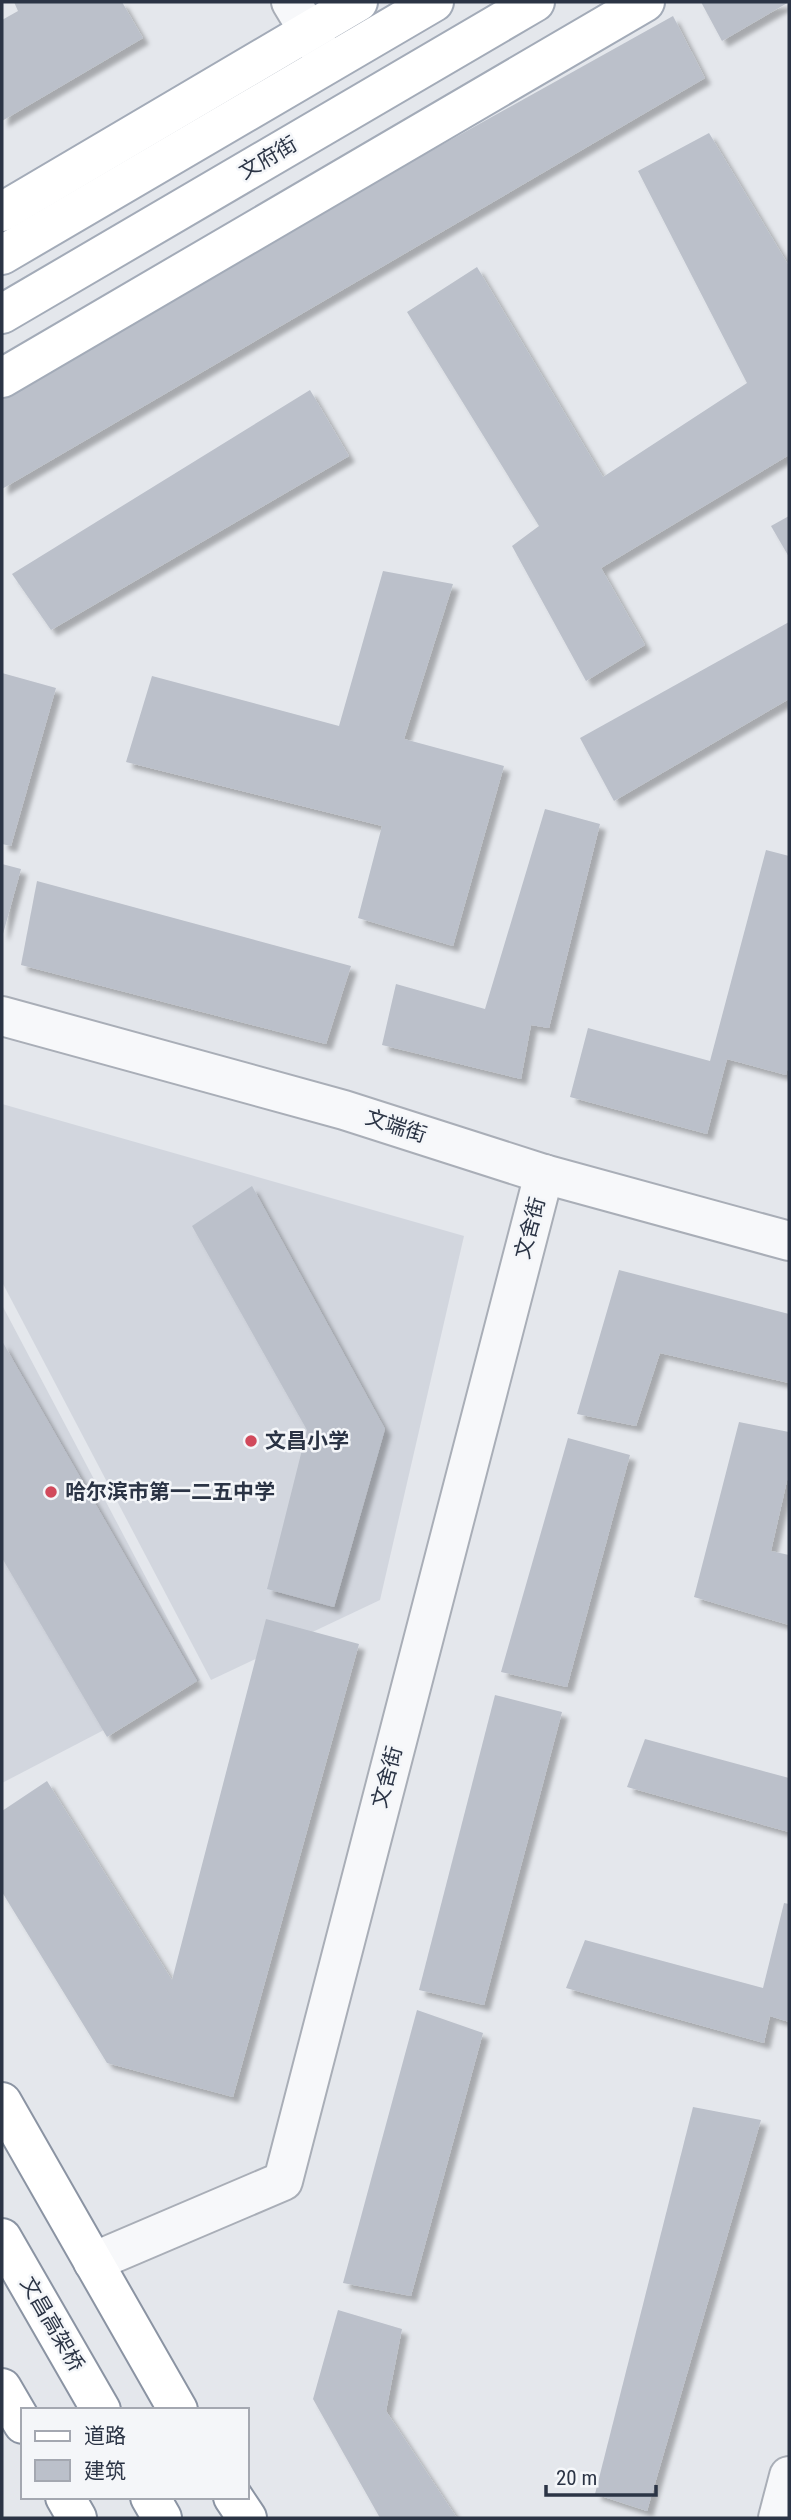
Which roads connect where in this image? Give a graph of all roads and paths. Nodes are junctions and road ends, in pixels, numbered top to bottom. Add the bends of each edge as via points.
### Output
1 (358, 2) edge
2 (434, 2) edge
3 (535, 2) edge
4 (645, 2) edge
5 (300, 16) edge
6 (328, 63) junction
7 (2, 212) edge
8 (2, 256) edge
9 (2, 314) edge
10 (2, 378) edge
11 (2, 1016) edge
12 (544, 1174) junction
13 (789, 1241) edge
14 (2, 2102) edge
15 (2, 2238) edge
16 (93, 2262) junction
17 (2, 2388) edge
18 (100, 2408) edge
19 (177, 2408) edge
20 (21, 2421) edge
21 (789, 2476) edge
22 (66, 2499) edge
23 (151, 2499) edge
24 (231, 2499) edge
25 (232, 2499) edge
26 (77, 2518) edge
27 (162, 2518) edge
28 (239, 2518) edge
29 (247, 2518) edge
30 (778, 2518) edge

1 - 5 main road
2 - 6 main road
3 - 9 main road, 文府街
4 - 10 main road
5 - 6 street
5 - 7 main road
6 - 8 main road
11 - 12 street, 文端街 via 344,1110
12 - 13 street, 文端街
12 - 16 street, 文舍街 via 283,2181
14 - 16 main road
15 - 18 main road, 文昌高架桥
16 - 19 main road
17 - 20 main road
21 - 30 street
22 - 26 main road
23 - 27 main road
24 - 28 main road
25 - 29 main road

